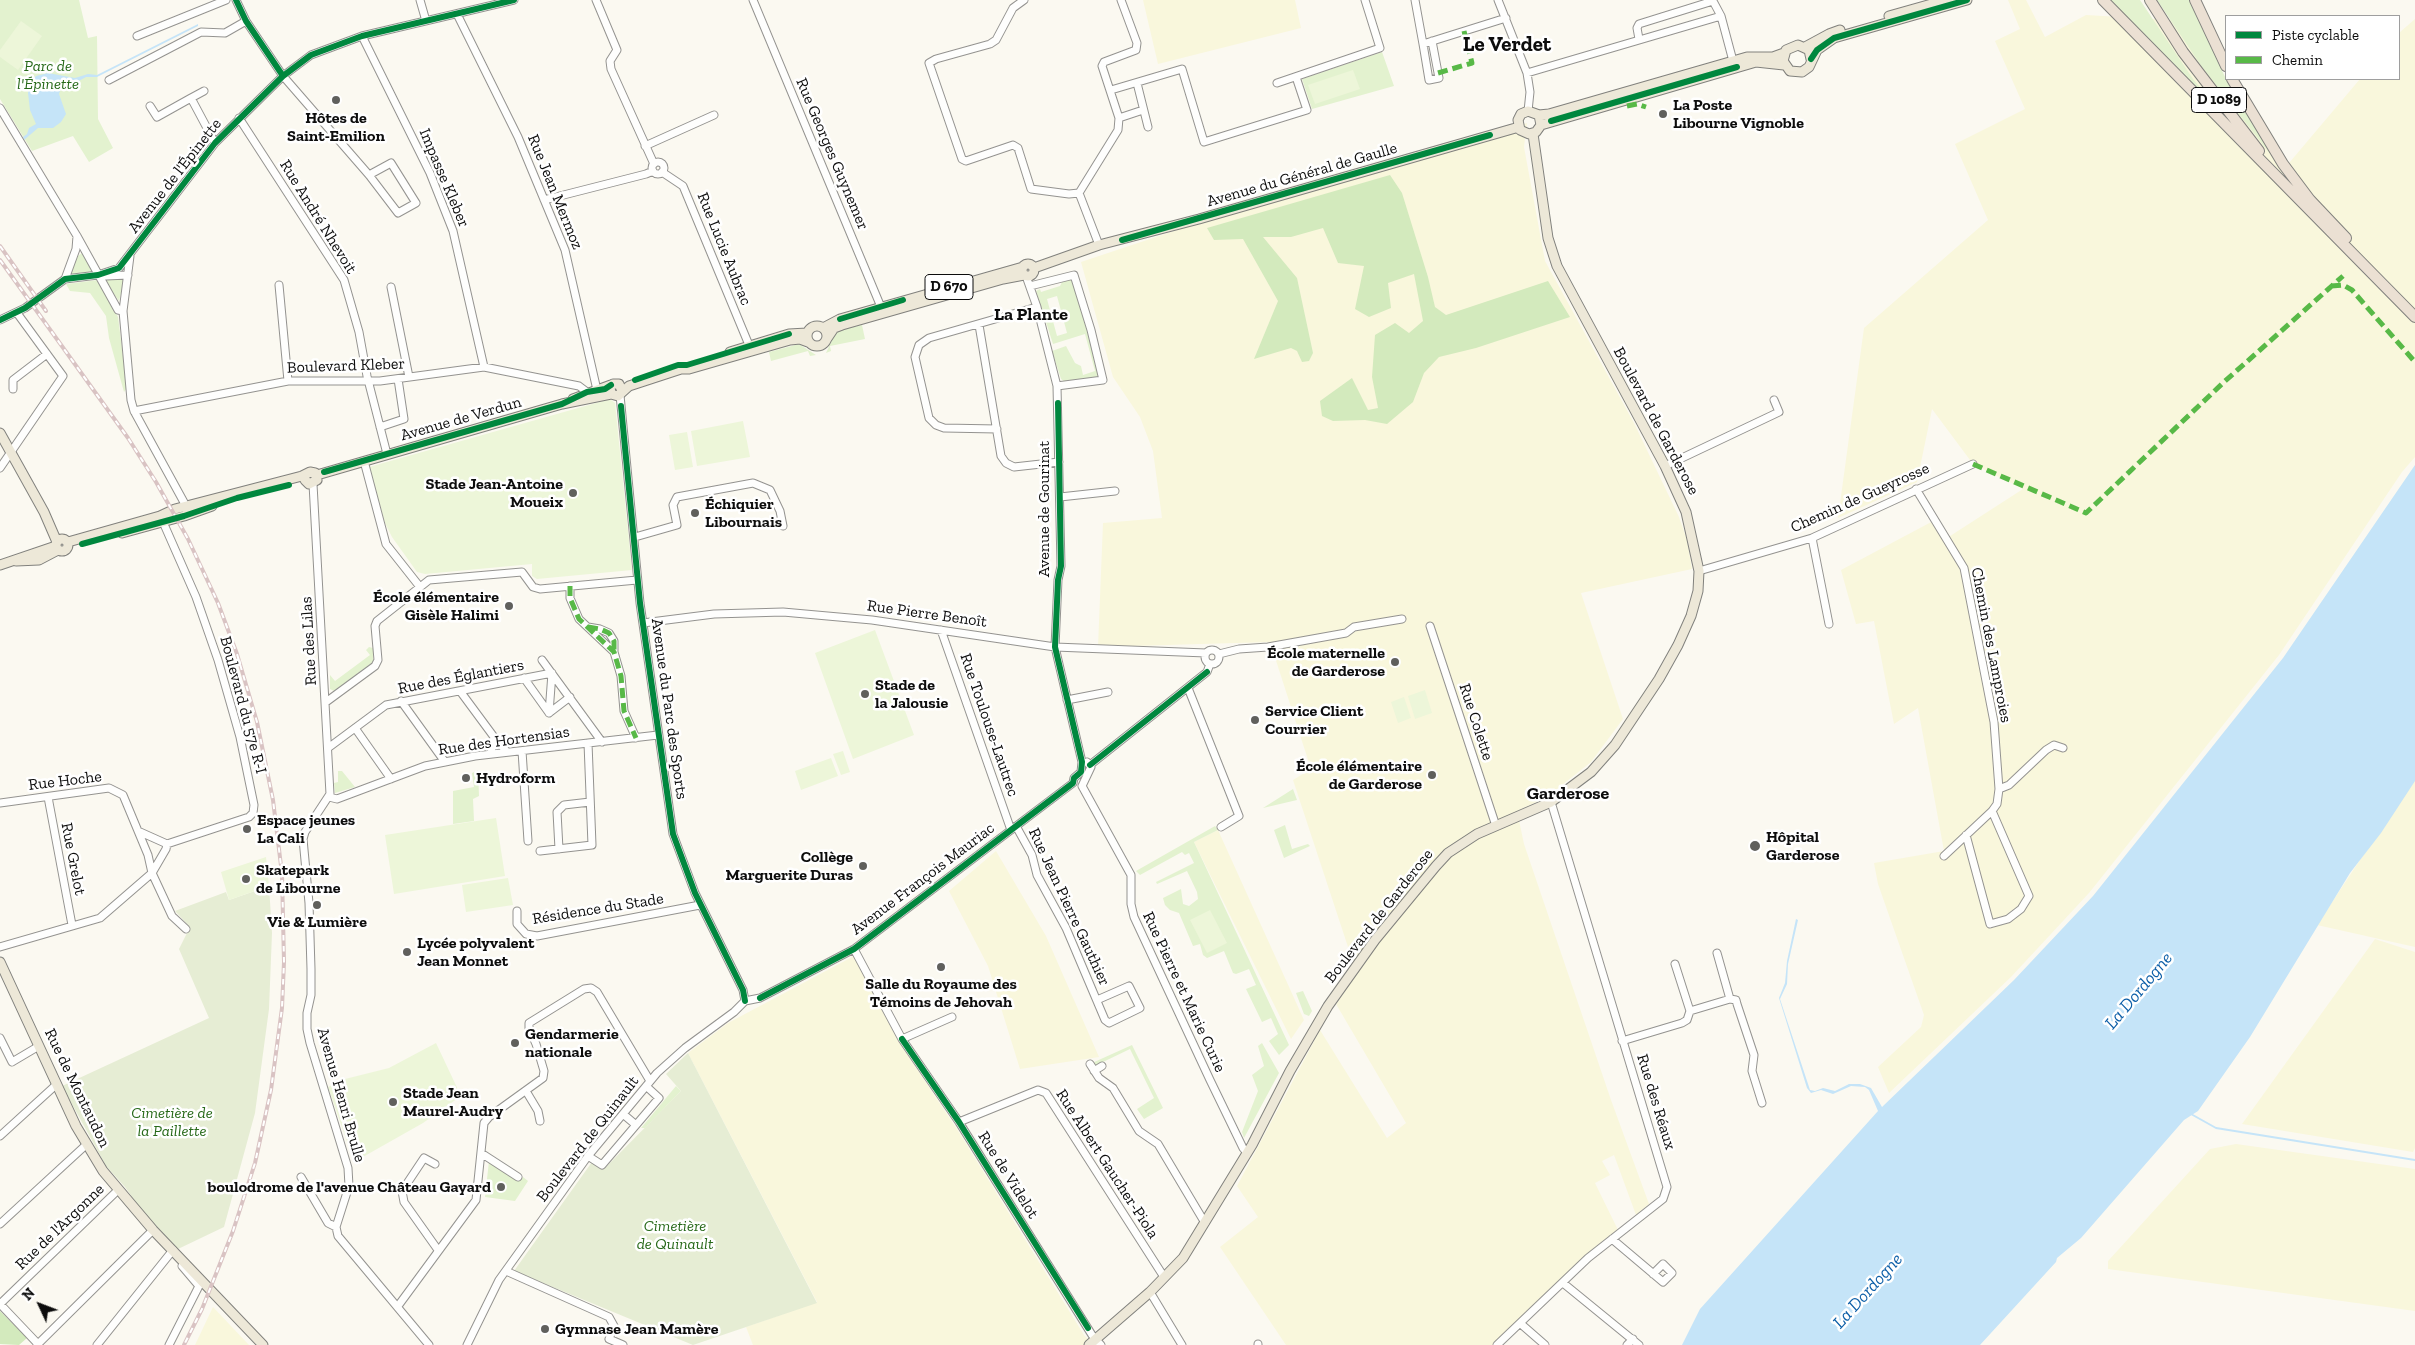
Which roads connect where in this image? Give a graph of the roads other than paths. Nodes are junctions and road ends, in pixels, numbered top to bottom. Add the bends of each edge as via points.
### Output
1 (226, 0) edge
2 (236, 0) edge
3 (420, 0) edge
4 (514, 0) edge
5 (596, 0) edge
6 (753, 0) edge
7 (1024, 0) edge
8 (1121, 0) edge
9 (1365, 0) edge
10 (1414, 0) edge
11 (1498, 0) edge
12 (1946, 0) edge
13 (1968, 0) edge
14 (2103, 0) edge
15 (2150, 0) edge
16 (2195, 0) edge
17 (457, 14) junction
18 (1720, 16) junction
19 (1506, 18) junction
20 (246, 21) junction
21 (426, 21) junction
22 (137, 36) dead end
23 (362, 36) junction
24 (1639, 39) junction
25 (1432, 40) junction
26 (1423, 44) junction
27 (1805, 47) junction
28 (1784, 53) junction
29 (1811, 59) junction
30 (1733, 61) junction
31 (2225, 64) edge
32 (1784, 65) junction
33 (1527, 73) junction
34 (282, 76) junction
35 (1296, 77) junction
36 (109, 80) dead end
37 (2233, 80) edge
38 (1137, 83) junction
39 (1277, 83) dead end
40 (1111, 90) junction
41 (204, 91) dead end
42 (190, 98) junction
43 (150, 106) dead end
44 (0, 108) edge
45 (1144, 110) junction
46 (1528, 111) junction
47 (714, 115) dead end
48 (239, 118) junction
49 (1119, 118) junction
50 (1540, 120) junction
51 (1148, 127) dead end
52 (1519, 127) junction
53 (1532, 134) junction
54 (215, 143) junction
55 (645, 146) junction
56 (654, 167) junction
57 (370, 175) junction
58 (1079, 193) junction
59 (2294, 195) junction
60 (544, 200) junction
61 (77, 236) junction
62 (1098, 245) junction
63 (130, 256) junction
64 (1027, 272) junction
65 (98, 275) junction
66 (128, 276) junction
67 (65, 279) junction
68 (279, 285) dead end
69 (1030, 286) junction
70 (391, 287) dead end
71 (2401, 303) junction
72 (881, 307) junction
73 (1037, 308) junction
74 (892, 311) junction
75 (17, 313) junction
76 (123, 314) junction
77 (2415, 317) edge
78 (0, 320) edge
79 (979, 325) junction
80 (823, 328) junction
81 (807, 338) junction
82 (826, 340) junction
83 (749, 345) junction
84 (47, 354) junction
85 (484, 367) junction
86 (409, 377) junction
87 (398, 379) junction
88 (368, 380) junction
89 (288, 381) junction
90 (1057, 386) junction
91 (14, 389) dead end
92 (597, 390) junction
93 (617, 390) junction
94 (587, 392) junction
95 (1774, 400) dead end
96 (562, 404) junction
97 (134, 411) junction
98 (380, 427) junction
99 (997, 429) junction
100 (0, 433) edge
101 (12, 452) junction
102 (387, 454) junction
103 (364, 461) junction
104 (1059, 462) junction
105 (1973, 464) dead end
106 (1665, 466) junction
107 (0, 468) edge
108 (308, 480) junction
109 (1916, 489) junction
110 (1115, 491) dead end
111 (1060, 497) junction
112 (186, 506) junction
113 (163, 522) junction
114 (784, 526) dead end
115 (635, 537) junction
116 (1812, 538) junction
117 (62, 544) junction
118 (0, 565) edge
119 (1699, 571) junction
120 (638, 580) junction
121 (570, 586) junction
122 (420, 587) junction
123 (1402, 619) dead end
124 (643, 622) junction
125 (1829, 624) dead end
126 (1430, 626) dead end
127 (941, 630) junction
128 (1055, 647) junction
129 (1206, 653) junction
130 (1219, 654) junction
131 (542, 660) dead end
132 (1210, 664) junction
133 (552, 673) junction
134 (524, 678) junction
135 (1188, 688) junction
136 (460, 690) junction
137 (1108, 692) dead end
138 (570, 697) junction
139 (1067, 700) junction
140 (326, 702) junction
141 (401, 702) junction
142 (549, 713) junction
143 (355, 728) junction
144 (658, 735) junction
145 (494, 737) junction
146 (636, 738) junction
147 (602, 742) junction
148 (588, 743) junction
149 (328, 748) junction
150 (435, 748) junction
151 (2064, 748) dead end
152 (522, 750) junction
153 (506, 752) junction
154 (491, 754) junction
155 (445, 762) junction
156 (1082, 762) junction
157 (433, 765) junction
158 (1090, 766) junction
159 (391, 779) junction
160 (1073, 783) junction
161 (1082, 786) junction
162 (1999, 789) junction
163 (48, 797) junction
164 (329, 797) junction
165 (590, 802) junction
166 (1551, 802) junction
167 (0, 804) edge
168 (1992, 811) junction
169 (1496, 826) junction
170 (1221, 827) dead end
171 (1014, 828) junction
172 (138, 831) junction
173 (1966, 835) junction
174 (528, 841) dead end
175 (167, 844) junction
176 (559, 849) junction
177 (540, 851) dead end
178 (1944, 856) dead end
179 (152, 873) junction
180 (700, 905) junction
181 (517, 911) dead end
182 (72, 925) junction
183 (186, 929) dead end
184 (0, 947) edge
185 (854, 949) junction
186 (1717, 953) dead end
187 (0, 962) edge
188 (1675, 964) dead end
189 (1730, 999) junction
190 (1097, 1000) junction
191 (745, 1001) junction
192 (1690, 1011) junction
193 (952, 1017) dead end
194 (0, 1038) edge
195 (902, 1040) junction
196 (1622, 1041) junction
197 (38, 1046) junction
198 (1090, 1064) dead end
199 (1102, 1066) dead end
200 (1094, 1071) junction
201 (57, 1084) junction
202 (648, 1084) junction
203 (526, 1091) junction
204 (1762, 1103) dead end
205 (623, 1114) junction
206 (540, 1121) dead end
207 (958, 1122) junction
208 (636, 1125) junction
209 (0, 1136) edge
210 (87, 1144) junction
211 (481, 1153) junction
212 (1247, 1153) junction
213 (588, 1156) junction
214 (435, 1164) dead end
215 (301, 1177) dead end
216 (518, 1177) dead end
217 (118, 1190) junction
218 (1205, 1223) junction
219 (0, 1224) edge
220 (336, 1227) junction
221 (153, 1230) junction
222 (1612, 1239) junction
223 (173, 1250) junction
224 (438, 1250) junction
225 (506, 1271) junction
226 (1654, 1274) dead end
227 (1164, 1277) junction
228 (1564, 1283) junction
229 (202, 1284) junction
230 (1150, 1292) junction
231 (0, 1304) edge
232 (398, 1306) junction
233 (1521, 1324) junction
234 (607, 1342) edge
235 (1630, 1342) edge
236 (1095, 1343) edge
237 (37, 1344) edge
238 (101, 1344) edge
239 (169, 1345) edge
240 (263, 1345) edge
241 (429, 1345) edge
242 (467, 1345) edge
243 (623, 1345) edge
244 (1182, 1345) edge
245 (1498, 1345) edge
246 (1544, 1345) edge
247 (1639, 1345) edge

1 - 22 street
2 - 20 street
3 - 21 street
4 - 17 street, Avenue de l'Épinette
5 - 55 street via 617,50 610,61 612,69
6 - 72 street, Rue Georges Guynemer
7 - 58 street via 1013,8 996,40 990,44 929,63 962,159 966,161 1013,145 1018,148 1031,188
8 - 40 street via 1137,43 1136,50 1104,62 1102,66
9 - 35 street via 1380,48
10 - 26 street
11 - 19 street
12 - 27 main road via 1829,34
13 - 29 main road via 1834,38 1817,50
14 - 59 highway
15 - 59 highway, D 1089 via 2183,52
16 - 31 highway
17 - 21 street, Avenue de l'Épinette
17 - 60 street, Rue Jean Mermoz via 518,137
18 - 24 street
18 - 24 street via 1714,2 1639,24
18 - 30 street
19 - 25 street
19 - 33 street
20 - 34 street
20 - 36 street via 224,33 201,32
21 - 23 street, Avenue de l'Épinette
23 - 34 street, Avenue de l'Épinette via 311,56
23 - 85 street, Impasse Kleber via 430,173 453,231
24 - 33 street
25 - 26 street
25 - 26 street via 1439,78 1430,80
27 - 28 main road via 1793,45
27 - 29 main road
28 - 30 main road
28 - 32 main road
29 - 32 main road via 1809,67 1802,72 1793,73
30 - 50 main road
32 - 50 main road via 1756,62
33 - 46 street
34 - 48 street, Avenue de l'Épinette
34 - 57 street
35 - 38 street via 1307,110 1204,142 1182,69
35 - 39 street
37 - 71 highway via 2283,164 2310,200 2374,268
38 - 40 street
38 - 45 street
40 - 49 street
41 - 42 street
42 - 43 street via 156,117
42 - 54 street
44 - 61 street
45 - 49 street
45 - 51 street
46 - 50 main road
46 - 52 main road via 1519,117
47 - 55 street
48 - 54 street, Avenue de l'Épinette
48 - 88 street, Rue André Nhevoit via 344,280
49 - 58 street via 1118,130
50 - 53 main road via 1538,130
52 - 53 main road via 1526,134
52 - 62 main road, Avenue du Général de Gaulle / D 670
53 - 106 main road, Boulevard de Garderose via 1553,257
54 - 63 street, Avenue de l'Épinette
55 - 56 street
56 - 60 street via 646,174
56 - 83 street, Rue Lucie Aubrac via 658,174 662,172 683,186
57 - 57 street via 398,213 416,203 391,162
58 - 62 street
59 - 71 highway, D 1089
60 - 92 street, Rue Jean Mermoz via 565,250
61 - 65 street
61 - 67 street via 76,249
62 - 64 main road, Avenue du Général de Gaulle / D 670
63 - 65 street, Avenue de l'Épinette via 119,268
63 - 66 street
64 - 69 street, Avenue de Gourinat
64 - 72 main road, Avenue du Général de Gaulle / D 670
64 - 74 main road, Avenue du Général de Gaulle / D 670
65 - 66 street, Avenue de l'Épinette
65 - 67 street, Avenue de l'Épinette
65 - 76 street
66 - 76 street
67 - 75 street, Avenue de l'Épinette
68 - 89 street
69 - 73 street, Avenue de Gourinat
69 - 90 street via 1074,275 1103,380
70 - 86 street
71 - 77 highway, D 1089
72 - 74 street
72 - 80 main road, Avenue du Général de Gaulle / D 670 via 840,319
73 - 79 street
73 - 90 street, Avenue de Gourinat
74 - 82 main road, Avenue du Général de Gaulle / D 670 via 834,328
75 - 78 street, Avenue de l'Épinette
75 - 84 street
76 - 97 street
79 - 99 street
79 - 99 street via 929,338 919,344 915,357 929,418 936,425
80 - 81 main road via 813,326
80 - 82 main road via 827,333
81 - 82 main road via 813,346 819,346
81 - 83 main road via 789,334
81 - 93 main road via 666,373
83 - 93 main road
84 - 91 street via 13,380
84 - 101 street via 63,376
85 - 86 street, Boulevard Kleber
85 - 94 street, Boulevard Kleber via 579,386
86 - 87 street, Boulevard Kleber
87 - 88 street, Boulevard Kleber
87 - 98 street via 404,419
88 - 89 street, Boulevard Kleber
88 - 98 street, Rue André Nhevoit
89 - 97 street, Boulevard Kleber
90 - 104 street, Avenue de Gourinat
92 - 93 main road, Avenue de Verdun
92 - 94 main road, Avenue de Verdun
93 - 96 main road, Avenue de Verdun
93 - 115 street, Avenue du Parc des Sports
94 - 96 main road, Avenue de Verdun
95 - 106 street via 1779,412
96 - 102 main road, Avenue de Verdun
97 - 112 street
98 - 102 street, Rue André Nhevoit
99 - 104 street via 1006,463 1014,467
100 - 101 main road
101 - 107 street
101 - 117 main road
102 - 103 main road, Avenue de Verdun
103 - 108 main road, Avenue de Verdun via 316,475 317,480
103 - 122 street via 386,544
104 - 111 street, Avenue de Gourinat
105 - 109 street, Chemin de Gueyrosse
106 - 119 main road, Boulevard de Garderose via 1686,512
108 - 112 main road
108 - 113 main road
108 - 140 street, Rue des Lilas
109 - 116 street, Chemin de Gueyrosse
109 - 162 street, Chemin des Lamproies via 1964,568 1994,722
110 - 111 street
111 - 128 street, Avenue de Gourinat via 1061,566
112 - 117 main road
113 - 117 main road
113 - 175 street, Boulevard du 57e R-I via 196,597 218,660 240,738 254,805 249,817
114 - 115 street via 770,490 753,482 677,497 672,505 677,525
115 - 120 street, Avenue du Parc des Sports
116 - 119 street, Chemin de Gueyrosse
116 - 125 street
117 - 118 main road via 39,560
119 - 166 main road, Boulevard de Garderose via 1694,604 1685,629 1654,686 1596,767
120 - 121 street
120 - 124 street, Avenue du Parc des Sports
121 - 122 street via 533,587 522,572 429,580
121 - 146 street via 574,609 614,652 621,676 624,711
122 - 140 street via 377,621 378,660 375,666
123 - 130 street via 1354,628 1346,633
124 - 127 street, Rue Pierre Benoît via 714,614 783,612
124 - 144 street, Avenue du Parc des Sports
126 - 169 street, Rue Colette
127 - 128 street, Rue Pierre Benoît
127 - 171 street, Rue Toulouse-Lautrec
128 - 129 street, Rue Pierre Benoît
128 - 139 street, Avenue de Gourinat
129 - 130 street via 1213,650
129 - 132 street via 1205,660
130 - 132 street via 1219,662
131 - 133 street
132 - 135 street via 1207,672
133 - 134 street, Rue des Églantiers
133 - 138 street
133 - 142 street
134 - 136 street, Rue des Églantiers
134 - 142 street
135 - 158 street
135 - 170 street via 1238,816
136 - 141 street, Rue des Églantiers
136 - 145 street
137 - 139 street
138 - 142 street
138 - 147 street
139 - 156 street, Avenue de Gourinat
140 - 149 street, Rue des Lilas
141 - 143 street, Rue des Églantiers via 386,705
141 - 150 street
143 - 149 street, Rue des Églantiers
143 - 159 street
144 - 146 street, Rue des Hortensias
144 - 180 street, Avenue du Parc des Sports via 673,834
145 - 153 street
145 - 154 street
146 - 147 street, Rue des Hortensias
147 - 148 street, Rue des Hortensias
148 - 152 street, Rue des Hortensias
148 - 165 street
149 - 164 street, Rue des Lilas
150 - 155 street
150 - 157 street
151 - 162 street via 2054,745 2046,750 2009,785
152 - 153 street, Rue des Hortensias
152 - 174 street
153 - 154 street, Rue des Hortensias
154 - 155 street, Rue des Hortensias
155 - 157 street, Rue des Hortensias
156 - 158 street
156 - 160 street, Avenue François Mauriac via 1081,772
157 - 159 street, Rue des Hortensias
158 - 161 street
159 - 164 street, Rue des Hortensias via 336,799
160 - 161 street
160 - 171 street, Avenue François Mauriac
161 - 212 street, Rue Pierre et Marie Curie via 1131,875 1134,917
162 - 168 street, Chemin des Lamproies via 1997,804
163 - 167 street, Rue Hoche
163 - 172 street, Rue Hoche via 110,788 123,795
163 - 182 street, Rue Grelot
164 - 220 street, Avenue Henri Brulle via 303,839 310,903 312,969 308,1029 349,1177
165 - 176 street via 564,804 557,812
165 - 176 street via 592,845
166 - 169 main road, Boulevard de Garderose
166 - 196 street, Rue des Réaux
168 - 173 street, Chemin des Lamproies
168 - 173 street via 2029,896 2021,909 2008,919 1990,924
169 - 212 main road, Boulevard de Garderose via 1477,834 1448,854 1356,966 1314,1029
171 - 185 street, Avenue François Mauriac
171 - 190 street, Rue Jean Pierre Gauthier via 1032,855 1037,875 1066,928
172 - 175 street
172 - 179 street, Rue Hoche
173 - 178 street, Chemin des Lamproies
175 - 179 street
176 - 177 street
179 - 182 street via 100,918
179 - 183 street, Rue Hoche via 172,916
180 - 181 street, Résidence du Stade via 537,936 526,934 517,924
180 - 191 street, Avenue du Parc des Sports via 743,990
182 - 184 street
185 - 191 street, Avenue François Mauriac via 760,998
185 - 195 street, Rue de Videlot
186 - 189 street
187 - 197 main road, Rue de Montaudon
188 - 192 street
189 - 192 street
189 - 204 street via 1736,1000 1754,1055 1752,1071
190 - 190 street, Rue Jean Pierre Gauthier via 1109,1024 1140,1008 1129,986
191 - 202 street, Boulevard de Quinault via 685,1048
192 - 196 street via 1687,1020
193 - 195 street
194 - 197 street via 12,1062
195 - 207 street, Rue de Videlot
196 - 222 street, Rue des Réaux via 1667,1187 1663,1199
197 - 201 main road, Rue de Montaudon
198 - 200 street
199 - 200 street
200 - 218 street via 1113,1088 1139,1131 1158,1144
201 - 209 street
201 - 210 main road, Rue de Montaudon
202 - 203 street via 597,992 591,988 584,989 529,1023 544,1071 543,1078
202 - 205 street, Boulevard de Quinault
202 - 208 street via 659,1098
203 - 206 street
203 - 211 street via 484,1123
205 - 208 street
205 - 213 street, Boulevard de Quinault
207 - 227 street, Rue Albert Gaucher-Piola via 1038,1090 1046,1093
207 - 236 street, Rue de Videlot
208 - 213 street via 602,1165
210 - 217 main road, Rue de Montaudon via 102,1171
210 - 219 street
211 - 216 street
211 - 224 street via 476,1200
212 - 218 main road, Boulevard de Garderose
213 - 225 street, Boulevard de Quinault
214 - 224 street via 424,1158 402,1191 404,1202
215 - 220 street via 328,1223
217 - 221 main road, Rue de Montaudon
217 - 231 street, Rue de l'Argonne
218 - 227 main road, Boulevard de Garderose via 1183,1258
220 - 232 street via 345,1245
221 - 223 main road, Rue de Montaudon
221 - 237 street
222 - 226 street
222 - 228 street, Rue des Réaux
223 - 229 main road, Rue de Montaudon
223 - 238 street
224 - 232 street
225 - 234 street via 609,1317 614,1326
225 - 242 street, Boulevard de Quinault
227 - 230 main road, Boulevard de Garderose
228 - 233 street, Rue des Réaux
228 - 235 street
229 - 239 street
229 - 240 main road, Rue de Montaudon via 215,1292
230 - 236 main road, Boulevard de Garderose
230 - 244 street
231 - 237 street
232 - 241 street
233 - 245 street, Rue des Réaux
233 - 246 street
234 - 243 street
235 - 247 street

